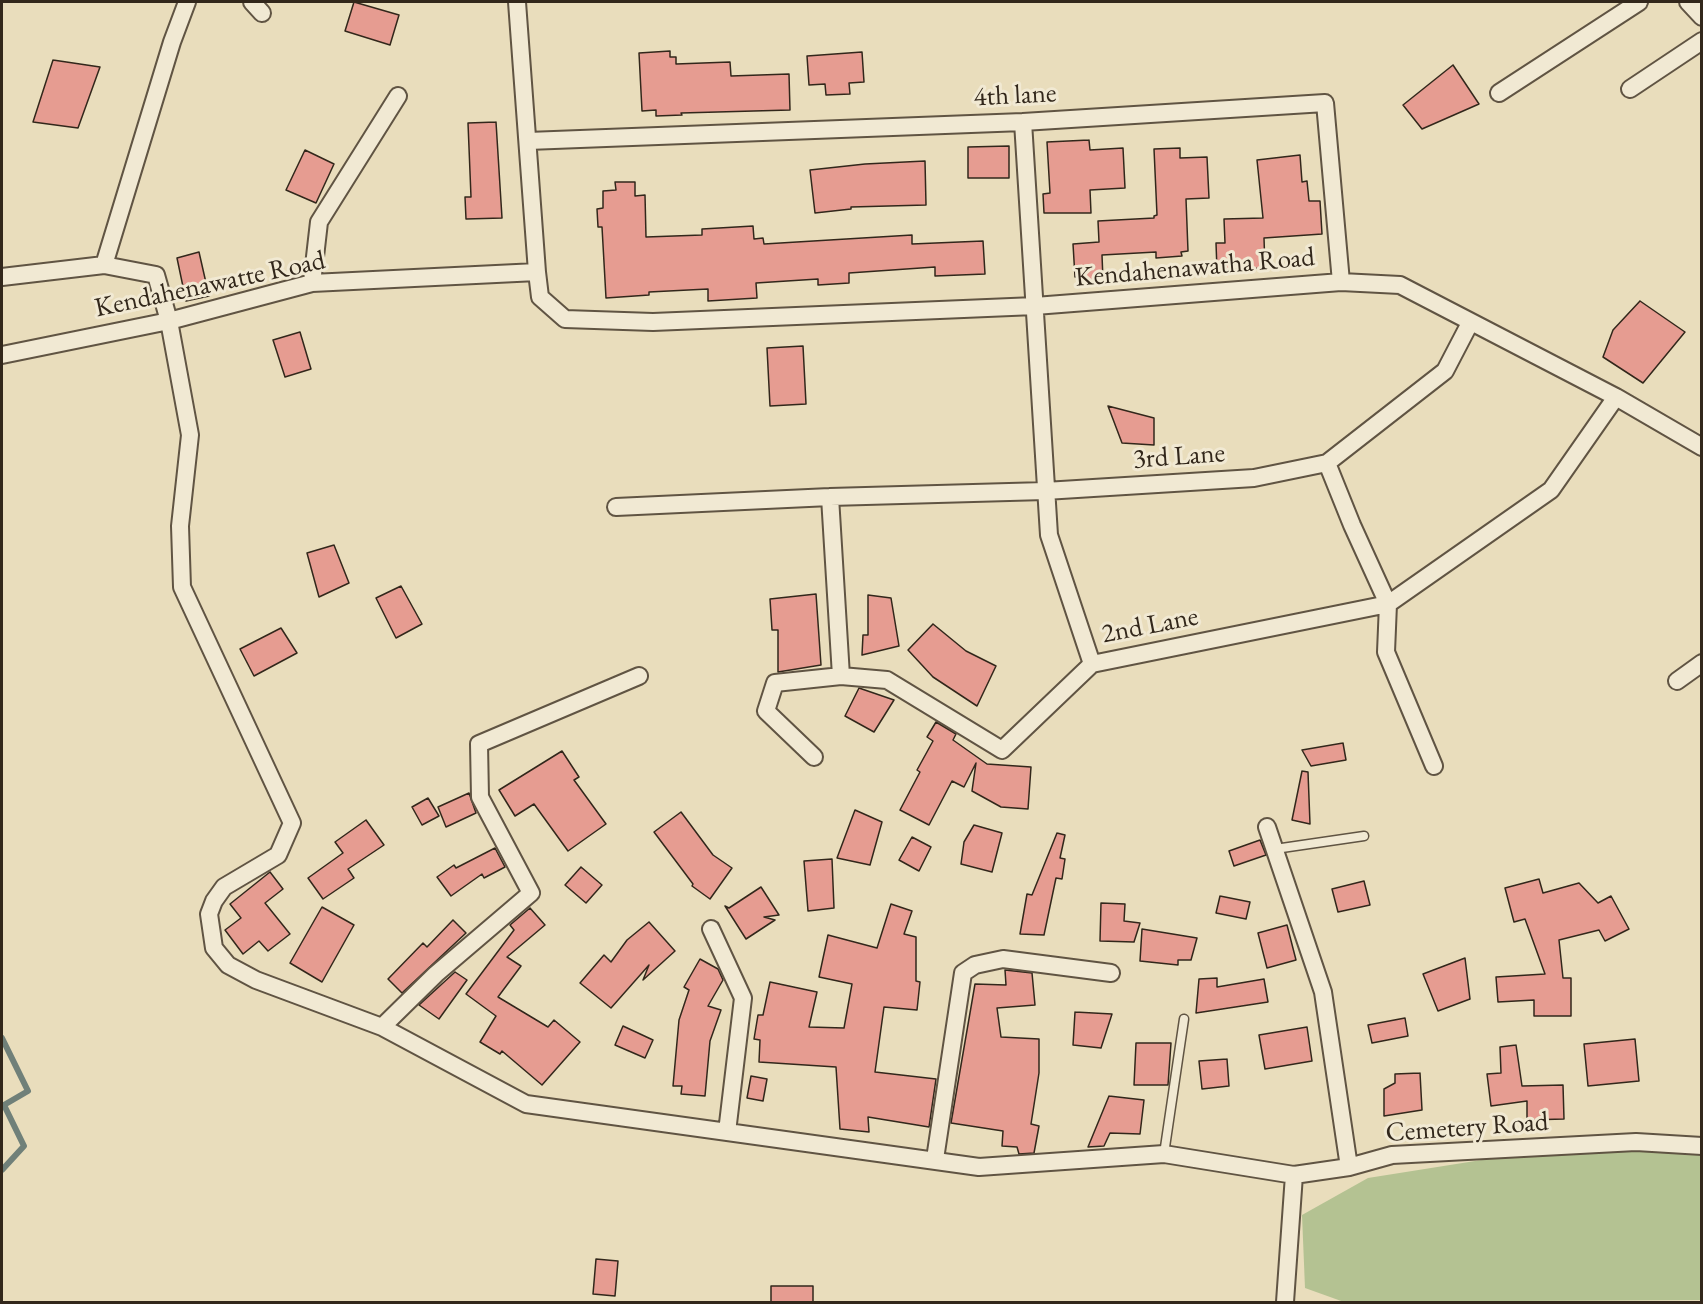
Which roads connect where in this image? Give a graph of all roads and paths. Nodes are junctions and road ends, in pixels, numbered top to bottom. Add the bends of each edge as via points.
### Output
1 (188, 2) edge
2 (517, 2) edge
3 (1639, 2) edge
4 (1688, 2) edge
5 (1701, 17) edge
6 (1701, 41) edge
7 (1630, 89) dead end
8 (1499, 93) dead end
9 (398, 96) dead end
10 (1023, 122) junction
11 (528, 141) junction
12 (104, 265) junction
13 (537, 272) junction
14 (2, 277) edge
15 (1341, 282) junction
16 (312, 283) junction
17 (1035, 306) junction
18 (169, 321) junction
19 (1470, 323) junction
20 (2, 355) edge
21 (1616, 397) junction
22 (1701, 447) edge
23 (1327, 463) junction
24 (1045, 492) junction
25 (830, 496) junction
26 (616, 507) dead end
27 (1388, 604) junction
28 (1701, 663) edge
29 (1092, 664) junction
30 (639, 676) dead end
31 (841, 676) junction
32 (1677, 681) dead end
33 (814, 756) dead end
34 (1434, 766) dead end
35 (1267, 827) dead end
36 (1364, 836) dead end
37 (1275, 849) junction
38 (711, 929) dead end
39 (1111, 973) dead end
40 (1184, 1019) dead end
41 (382, 1028) junction
42 (727, 1132) junction
43 (1701, 1146) edge
44 (1164, 1154) junction
45 (935, 1159) junction
46 (1349, 1167) junction
47 (1294, 1175) junction
48 (1285, 1302) edge

1 - 12 street via 172,42
2 - 11 street
3 - 8 street
4 - 5 street
6 - 7 street
9 - 16 street via 319,222
10 - 11 street, 4th lane
10 - 15 street, 4th lane via 1325,103
10 - 17 street
11 - 13 street
12 - 14 street
12 - 18 street, Cemetery Road via 156,275
13 - 16 street, Kendahenawatte Road
13 - 17 street, Kendahenawatha Road via 540,297 565,320 653,322
15 - 17 street, Kendahenawatha Road
15 - 19 street, Kendahenawatha Road via 1400,285
16 - 18 street, Kendahenawatte Road
17 - 24 street
18 - 20 street, Kendahenawatte Road
18 - 41 street, Cemetery Road via 190,435 180,526 182,587 292,823 278,855 224,887 214,901 209,914 214,948 228,965 256,980
19 - 21 street, Kendahenawatha Road
19 - 23 street, 3rd Lane via 1445,371
21 - 22 street, Kendahenawatha Road
21 - 27 street, 2nd Lane via 1551,490
23 - 24 street, 3rd Lane via 1254,478
23 - 27 street
24 - 25 street, 3rd Lane
24 - 29 street via 1049,534
25 - 26 street, 3rd Lane
25 - 31 street
27 - 29 street, 2nd Lane
27 - 34 street via 1386,652
28 - 32 street
29 - 31 street, 2nd Lane via 1002,750 887,680
30 - 41 street via 479,744 480,797 531,892 436,974
31 - 33 street via 775,683 766,711
35 - 37 street
36 - 37 lane
37 - 46 street via 1323,992
38 - 42 street via 743,998
39 - 45 street via 1003,959 975,965 963,973
40 - 44 lane
41 - 42 street, Cemetery Road via 526,1104
42 - 45 street, Cemetery Road
43 - 46 street, Cemetery Road via 1636,1142 1392,1155
44 - 45 street, Cemetery Road via 979,1167
44 - 47 street, Cemetery Road
46 - 47 street, Cemetery Road
47 - 48 street

